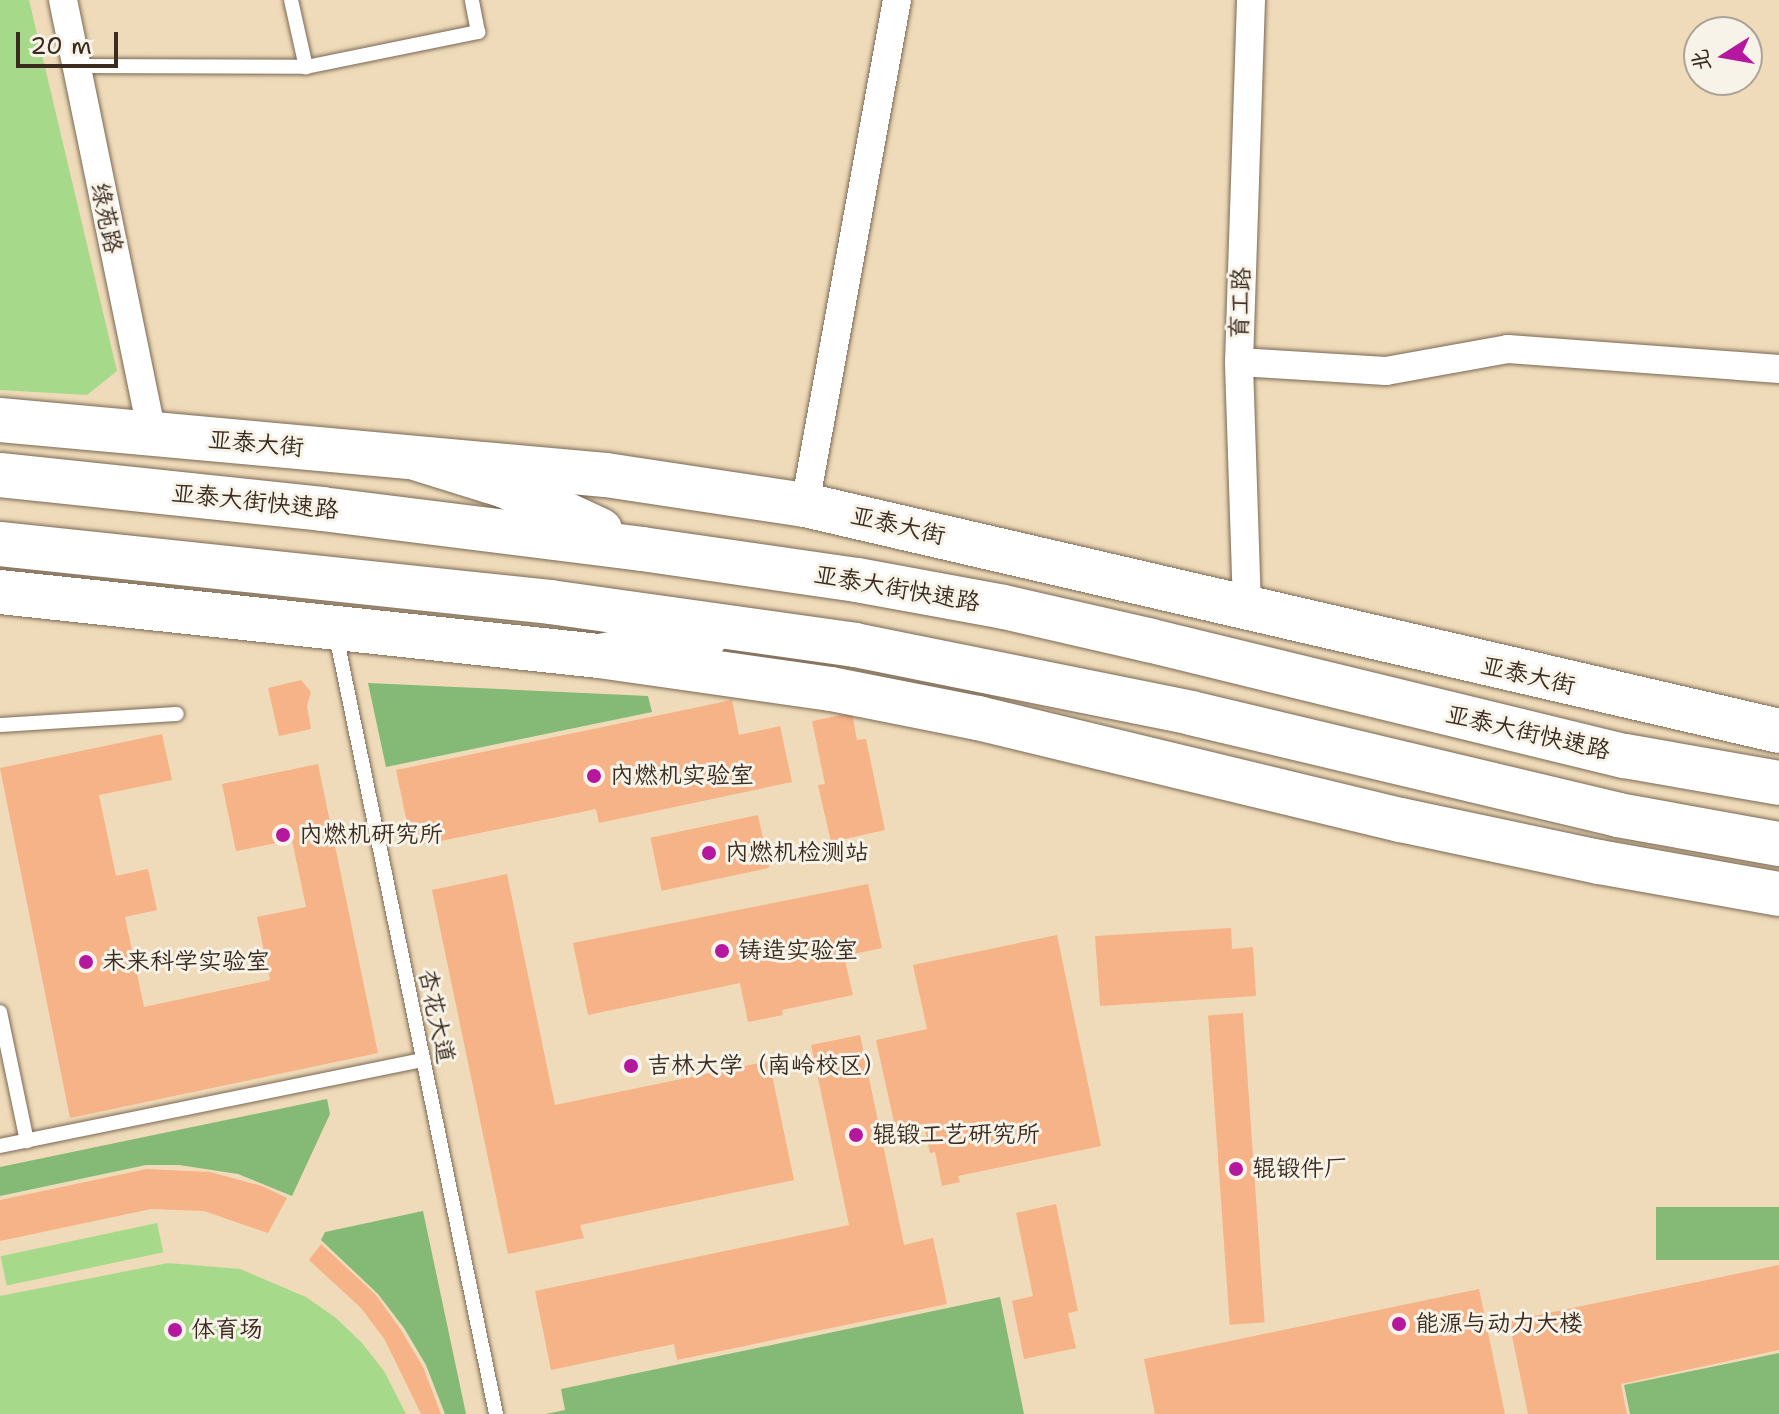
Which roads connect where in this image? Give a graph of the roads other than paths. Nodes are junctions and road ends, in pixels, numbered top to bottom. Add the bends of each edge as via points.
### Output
1 (63, 0) edge
2 (291, 0) edge
3 (472, 0) edge
4 (897, 0) edge
5 (1251, 0) edge
6 (74, 66) junction
7 (306, 67) junction
8 (1239, 362) junction
9 (1779, 369) edge
10 (0, 420) edge
11 (152, 435) junction
12 (418, 459) junction
13 (0, 475) edge
14 (805, 505) junction
15 (0, 544) edge
16 (642, 549) junction
17 (0, 592) edge
18 (1247, 606) junction
19 (334, 627) junction
20 (749, 629) junction
21 (599, 656) junction
22 (177, 714) dead end
23 (0, 725) edge
24 (1779, 731) edge
25 (1779, 783) edge
26 (1779, 844) edge
27 (1779, 894) edge
28 (0, 1012) edge
29 (423, 1060) junction
30 (27, 1141) junction
31 (0, 1146) edge
32 (496, 1414) edge

1 - 6 street, 绿苑路
2 - 7 lane
3 - 7 lane via 478,32
4 - 14 street
5 - 8 street, 育工路
6 - 7 lane
6 - 11 street, 绿苑路
8 - 9 street via 1386,371 1508,349
8 - 18 street, 育工路
10 - 11 main road, 亚泰大街
11 - 12 main road, 亚泰大街
12 - 14 main road, 亚泰大街 via 606,475
12 - 16 main road via 505,486
13 - 16 main road, 亚泰大街快速路
14 - 18 main road, 亚泰大街
15 - 20 main road via 550,602
16 - 25 main road, 亚泰大街快速路 via 1004,607 1625,756
17 - 19 main road
18 - 24 main road, 亚泰大街
19 - 21 main road
19 - 29 lane, 杏花大道
20 - 21 main road
20 - 26 main road via 1040,680 1618,815
21 - 27 main road via 831,689 978,718 1401,820
22 - 23 lane
28 - 30 lane
29 - 30 lane
29 - 32 lane, 杏花大道
30 - 31 lane

